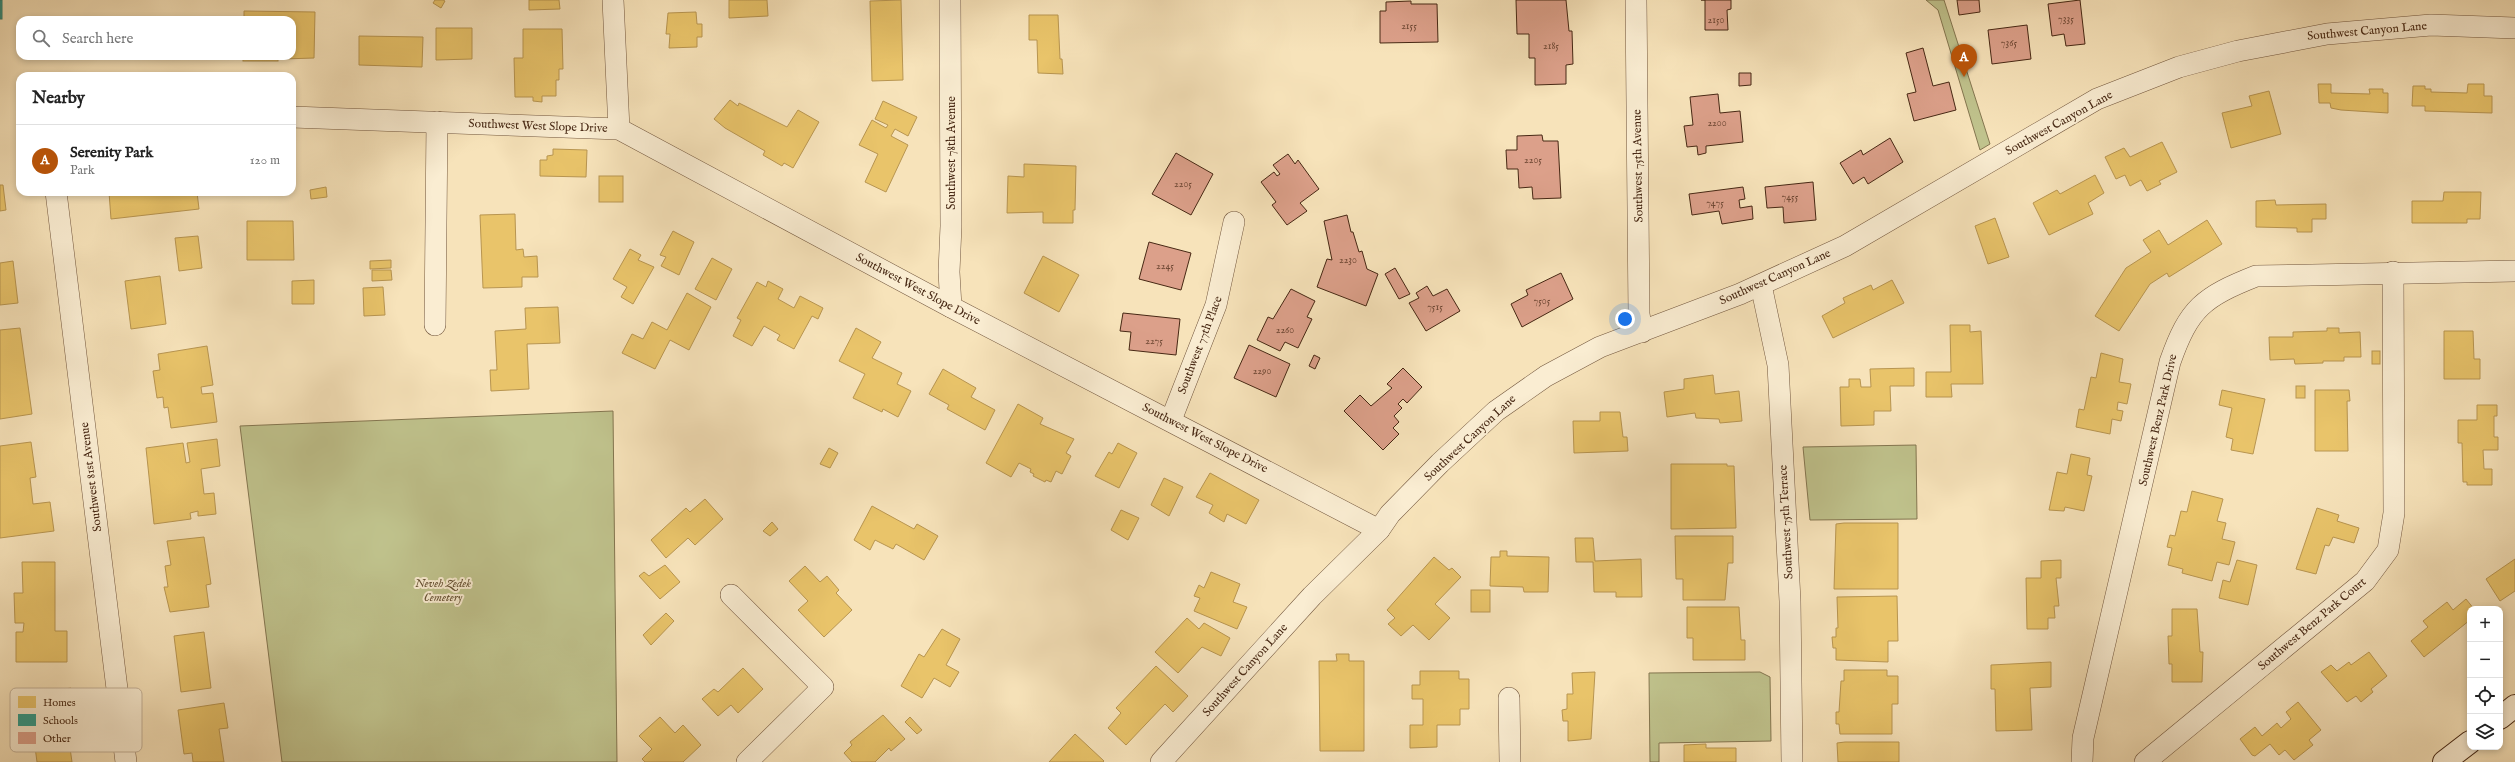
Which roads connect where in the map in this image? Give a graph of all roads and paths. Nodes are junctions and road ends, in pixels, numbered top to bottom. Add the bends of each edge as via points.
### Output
1 (613, 0) edge
2 (950, 0) edge
3 (1636, 0) edge
4 (2515, 28) edge
5 (296, 117) edge
6 (437, 122) junction
7 (619, 129) junction
8 (56, 196) edge
9 (1234, 222) dead end
10 (2515, 271) edge
11 (2394, 272) junction
12 (1761, 285) junction
13 (951, 307) junction
14 (435, 325) dead end
15 (1642, 332) junction
16 (1171, 420) junction
17 (1379, 530) junction
18 (731, 594) dead end
19 (117, 688) edge
20 (1509, 698) dead end
21 (2515, 706) edge
22 (2503, 716) edge
23 (2467, 744) edge
24 (125, 752) edge
25 (126, 762) edge
26 (747, 762) edge
27 (1161, 762) edge
28 (1510, 762) edge
29 (1792, 762) edge
30 (2082, 762) edge
31 (2145, 762) edge
32 (2444, 762) edge

1 - 7 street
2 - 13 street, Southwest 78th Avenue
3 - 15 street, Southwest 75th Avenue via 1639,314
4 - 12 street, Southwest Canyon Lane via 2431,25 2326,34 2238,51 2179,67 2098,99 1845,246
5 - 6 street, Southwest West Slope Drive
6 - 7 street, Southwest West Slope Drive
6 - 14 street
7 - 13 street, Southwest West Slope Drive
8 - 19 street, Southwest 81st Avenue
9 - 16 street, Southwest 77th Place via 1216,305
10 - 11 street, Southwest Benz Park Drive
11 - 30 street, Southwest Benz Park Drive via 2256,276 2224,288 2198,306 2181,331 2170,362 2083,738
11 - 31 street, Southwest Benz Park Court via 2394,513 2388,550 2366,581
12 - 15 street, Southwest Canyon Lane
12 - 29 street, Southwest 75th Terrace via 1778,365 1790,601
13 - 16 street, Southwest West Slope Drive
15 - 17 street, Southwest Canyon Lane via 1600,347 1546,376 1514,397 1440,463 1390,514
16 - 17 street, Southwest West Slope Drive
17 - 27 street, Southwest Canyon Lane via 1312,596
18 - 26 street via 823,687
20 - 28 street
21 - 22 main road
23 - 32 main road
24 - 25 street, Southwest 81st Avenue

